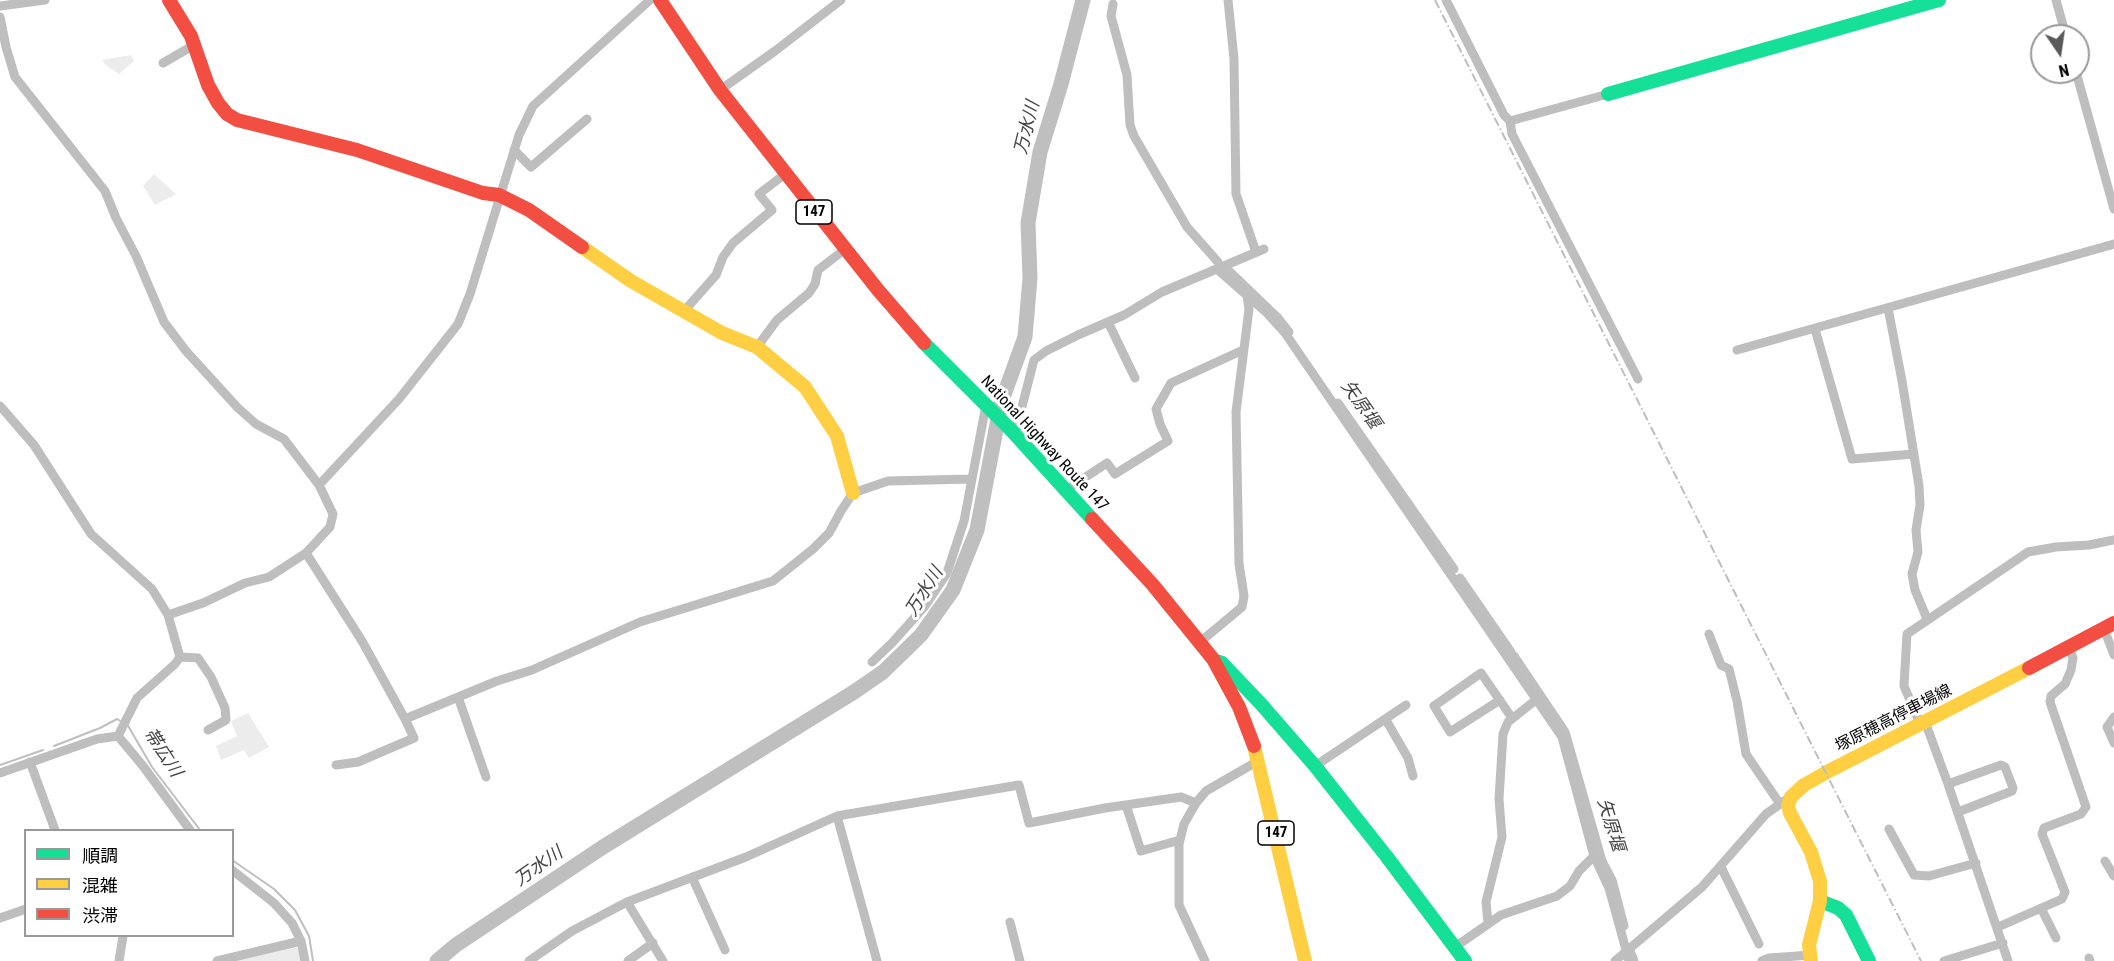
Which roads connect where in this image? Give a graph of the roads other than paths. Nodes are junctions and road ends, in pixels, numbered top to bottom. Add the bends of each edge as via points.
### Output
1 (45, 0) edge
2 (169, 0) edge
3 (650, 0) edge
4 (660, 0) edge
5 (841, 0) edge
6 (1228, 0) edge
7 (1446, 0) edge
8 (1939, 0) edge
9 (2056, 0) edge
10 (0, 6) edge
11 (0, 17) edge
12 (2063, 24) edge
13 (194, 45) junction
14 (163, 63) dead end
15 (2079, 84) edge
16 (720, 90) junction
17 (1608, 94) joint
18 (587, 119) dead end
19 (1510, 121) junction
20 (514, 150) junction
21 (785, 174) junction
22 (500, 195) junction
23 (2114, 209) edge
24 (2114, 244) edge
25 (844, 250) junction
26 (1217, 269) junction
27 (1247, 296) junction
28 (1888, 308) junction
29 (685, 310) junction
30 (1108, 322) junction
31 (1815, 329) junction
32 (757, 347) junction
33 (1243, 350) junction
34 (1737, 350) dead end
35 (1135, 378) dead end
36 (1638, 379) dead end
37 (0, 406) edge
38 (987, 406) junction
39 (1013, 432) junction
40 (1914, 454) junction
41 (971, 479) junction
42 (319, 485) junction
43 (1066, 490) junction
44 (853, 493) junction
45 (2114, 540) edge
46 (306, 553) junction
47 (168, 615) junction
48 (1926, 619) junction
49 (2109, 626) edge
50 (1709, 634) dead end
51 (1200, 642) junction
52 (2069, 647) junction
53 (2114, 655) edge
54 (180, 657) junction
55 (1213, 659) junction
56 (872, 662) dead end
57 (458, 697) junction
58 (1537, 699) junction
59 (1500, 700) junction
60 (1406, 705) dead end
61 (1239, 707) junction
62 (1265, 710) junction
63 (2114, 717) edge
64 (405, 718) junction
65 (1512, 718) junction
66 (1386, 720) junction
67 (1923, 724) junction
68 (208, 730) dead end
69 (120, 732) junction
70 (2114, 743) edge
71 (1258, 760) junction
72 (30, 762) junction
73 (336, 765) dead end
74 (1315, 766) junction
75 (0, 773) edge
76 (1413, 776) dead end
77 (486, 777) dead end
78 (1948, 784) junction
79 (1785, 801) junction
80 (1196, 803) junction
81 (1126, 805) junction
82 (1958, 812) junction
83 (837, 816) junction
84 (54, 829) edge
85 (189, 829) edge
86 (1889, 829) dead end
87 (1180, 840) junction
88 (1594, 856) junction
89 (2105, 861) dead end
90 (1976, 863) junction
91 (1721, 867) junction
92 (234, 872) edge
93 (2114, 876) edge
94 (692, 877) junction
95 (1820, 901) junction
96 (627, 902) junction
97 (2041, 908) junction
98 (24, 910) edge
99 (0, 918) edge
100 (1010, 922) dead end
101 (1488, 923) junction
102 (1998, 927) junction
103 (123, 937) edge
104 (2055, 938) dead end
105 (301, 941) junction
106 (653, 943) junction
107 (2003, 943) junction
108 (1759, 944) dead end
109 (1455, 947) junction
110 (725, 950) dead end
111 (1627, 956) edge
112 (1811, 958) edge
113 (119, 961) edge
114 (217, 961) edge
115 (305, 961) edge
116 (529, 961) edge
117 (628, 961) edge
118 (663, 961) edge
119 (876, 961) edge
120 (1020, 961) edge
121 (1205, 961) edge
122 (1305, 961) edge
123 (1464, 961) edge
124 (1615, 961) edge
125 (1762, 961) edge
126 (1869, 961) edge
127 (1944, 961) edge
128 (2008, 961) edge

1 - 10 street
2 - 13 main road
3 - 20 street via 533,106
4 - 16 main road, National Highway Route 147 / 147
5 - 16 street
6 - 26 street via 1234,59 1236,194 1260,250
7 - 19 street
8 - 17 main road
9 - 12 street
11 - 42 street via 15,77 105,191 164,322 237,407 256,424 284,439
13 - 14 street
13 - 22 main road via 218,103 237,120 357,150 483,193
15 - 23 street
16 - 21 main road, National Highway Route 147 / 147
17 - 19 street
18 - 20 street via 531,167
19 - 36 street via 1512,134
20 - 22 street
21 - 25 main road, National Highway Route 147 / 147
21 - 29 street via 759,194 772,210 734,243 716,275
22 - 29 main road via 529,210 631,281
22 - 42 street via 458,324 399,399
24 - 28 street
25 - 32 street via 818,270 809,293 777,320
25 - 38 main road, National Highway Route 147 / 147 via 923,342
26 - 27 street
26 - 30 street via 1162,292
27 - 33 street
27 - 58 street via 1285,333
28 - 31 street
28 - 40 street
29 - 32 main road via 722,333
30 - 35 street
30 - 39 street via 1034,360
31 - 34 street
31 - 40 street via 1852,459
32 - 44 main road via 805,387 825,416 837,436
33 - 43 street via 1171,383 1156,409 1168,441 1115,474 1107,463
33 - 51 street via 1236,412 1239,564 1244,596 1242,607
37 - 47 street via 34,445 91,534 152,589
38 - 39 main road, National Highway Route 147 / 147
38 - 41 street
39 - 43 main road, National Highway Route 147 / 147
40 - 48 street via 1920,505 1918,552 1912,574
41 - 44 street via 888,481
41 - 56 street via 964,521 947,573 925,606
42 - 46 street via 333,514 332,520
43 - 51 main road, National Highway Route 147 / 147
44 - 57 street via 829,533 773,581 640,622 532,670
45 - 48 street via 2028,552
46 - 47 street via 269,577
46 - 64 street
47 - 54 street
48 - 67 street via 1907,634 1904,686
49 - 52 main road, 塚原穂高停車場線
49 - 53 street
50 - 79 street via 1720,665 1729,669 1746,754
51 - 55 main road, National Highway Route 147 / 147
52 - 67 main road, 塚原穂高停車場線
52 - 97 street via 2073,658 2071,670 2050,702 2086,807 2081,814 2044,828 2042,834 2065,892 2062,899
54 - 68 street via 198,658 225,708 226,720
54 - 69 street via 137,699
55 - 61 main road, National Highway Route 147 / 147
55 - 62 main road via 1222,663
57 - 64 street
57 - 77 street
58 - 65 street
58 - 88 street via 1562,737
59 - 59 street via 1481,673 1434,706 1450,732
59 - 65 street
60 - 66 street
61 - 62 main road via 1253,705
61 - 71 main road, National Highway Route 147 / 147
62 - 74 main road
63 - 70 street via 2108,727
64 - 73 street via 414,738 358,762
65 - 101 street via 1503,734 1499,799 1502,837 1485,902
66 - 74 street
66 - 76 street via 1408,758
67 - 78 street
67 - 79 main road, 塚原穂高停車場線 via 1827,772
69 - 72 street
69 - 85 street
71 - 80 street via 1206,791
71 - 122 main road, National Highway Route 147 / 147
72 - 75 street
72 - 84 street
74 - 109 main road
78 - 82 street
78 - 82 street via 2001,765 2013,788 2012,792
79 - 91 street via 1766,814
79 - 95 main road via 1817,867
80 - 81 street via 1181,797
80 - 87 street
81 - 83 street via 1029,822 1019,785
81 - 87 street via 1141,851
82 - 90 street
83 - 94 street
83 - 119 street
86 - 90 street via 1914,875 1929,876
87 - 121 street via 1179,905
88 - 101 street via 1557,896
88 - 111 street via 1610,888
89 - 93 street
90 - 102 street
91 - 108 street
91 - 111 street
92 - 105 street via 274,903 292,923
94 - 96 street
94 - 110 street
95 - 112 main road via 1811,930
95 - 126 main road via 1846,915
96 - 106 street
96 - 116 street via 572,931
97 - 102 street
97 - 104 street
98 - 99 street
100 - 120 street
101 - 109 street
102 - 107 street
103 - 113 street
105 - 114 street
105 - 115 street
106 - 117 street
106 - 118 street
107 - 127 street
107 - 128 street
109 - 123 main road
111 - 124 street
112 - 125 street

